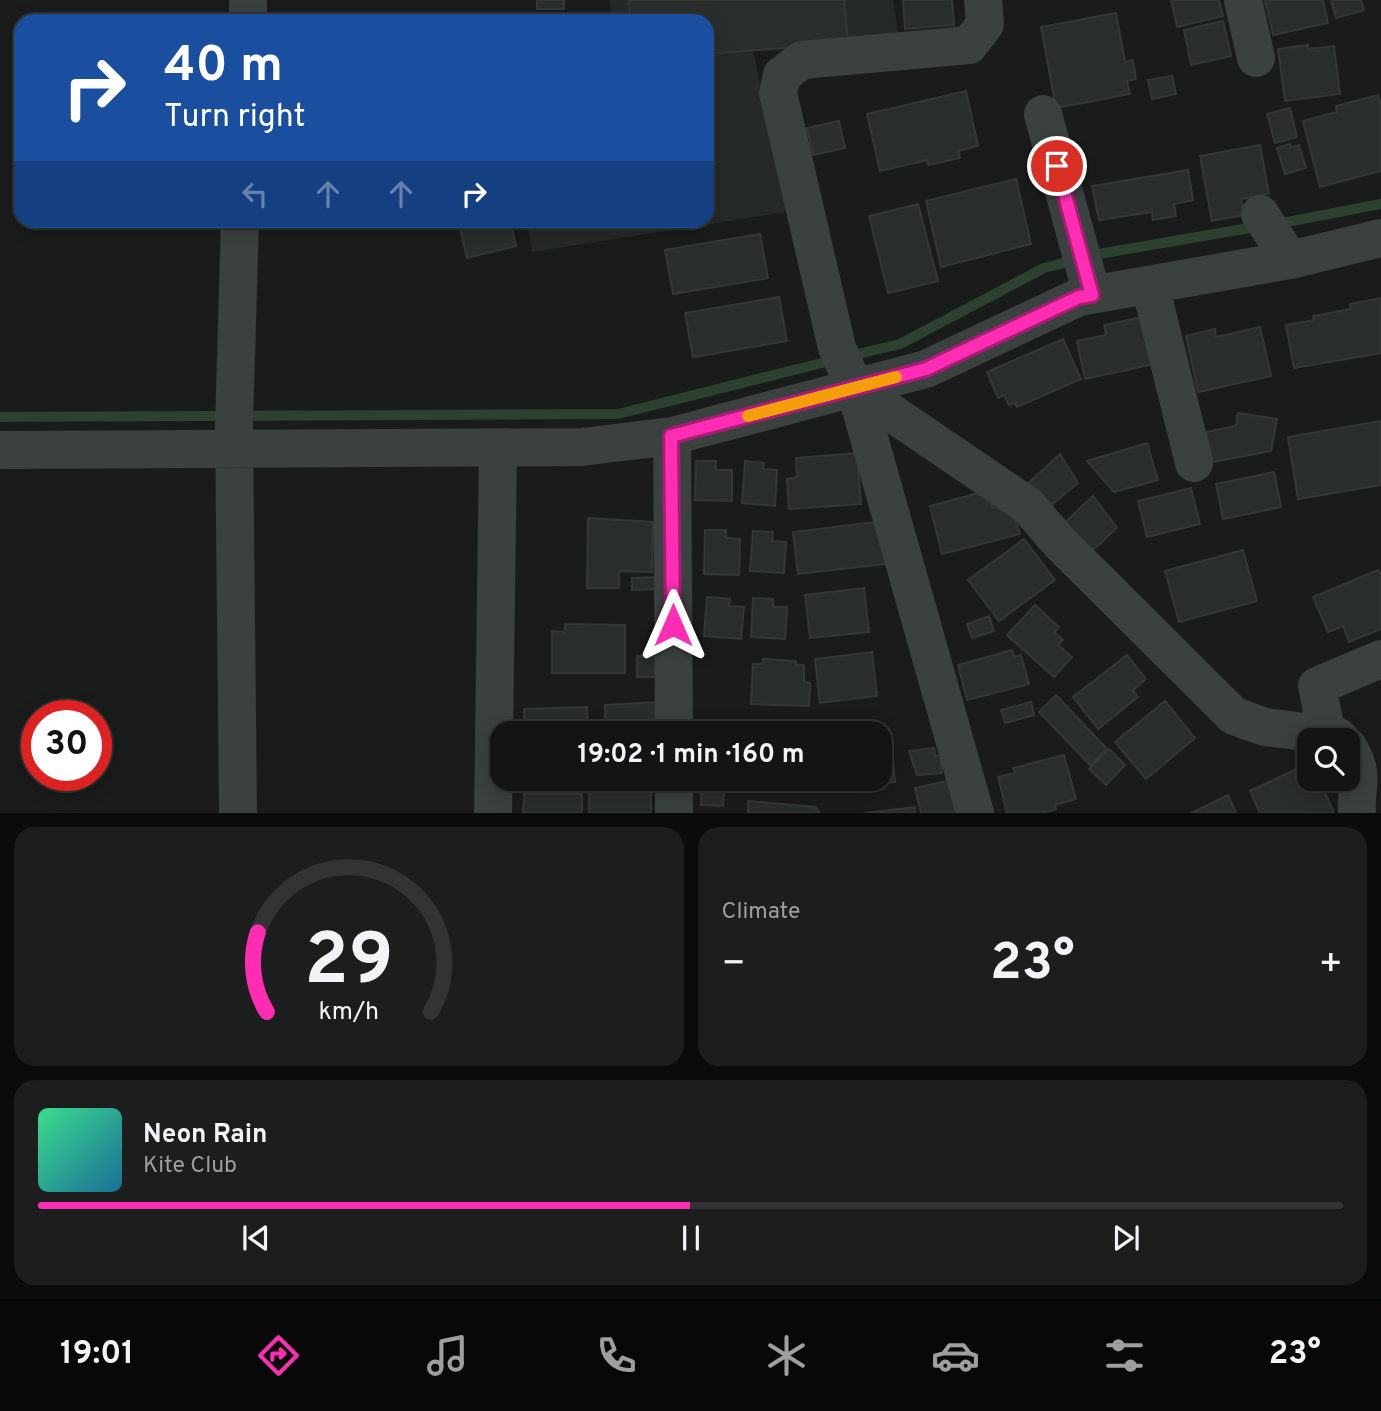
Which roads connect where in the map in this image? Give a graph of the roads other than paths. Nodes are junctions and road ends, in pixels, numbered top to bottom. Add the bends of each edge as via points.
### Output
1 (983, 0) edge
2 (1243, 0) edge
3 (1256, 58) dead end
4 (1043, 114) dead end
5 (1260, 214) dead end
6 (240, 228) edge
7 (1381, 238) edge
8 (1290, 260) junction
9 (1150, 285) junction
10 (1092, 295) junction
11 (855, 388) junction
12 (234, 424) junction
13 (671, 436) junction
14 (499, 448) junction
15 (0, 450) edge
16 (1194, 463) dead end
17 (1381, 659) edge
18 (674, 721) edge
19 (1333, 728) edge
20 (1297, 733) edge
21 (674, 791) edge
22 (1359, 791) edge
23 (1355, 812) edge
24 (238, 813) edge
25 (493, 813) edge
26 (674, 813) edge
27 (975, 813) edge

1 - 11 street via 985,24 969,46 802,60 782,75 778,93 837,348
2 - 3 street
4 - 10 street
5 - 8 street
6 - 12 street
7 - 8 street
8 - 9 street
9 - 10 street
9 - 16 street
10 - 11 street via 926,369
11 - 13 street
11 - 20 street via 1027,505 1234,716
11 - 27 street
12 - 14 street
12 - 15 street
12 - 24 street
13 - 14 street via 582,447
13 - 18 street
14 - 25 street
17 - 19 street via 1317,686
21 - 26 street
22 - 23 street

